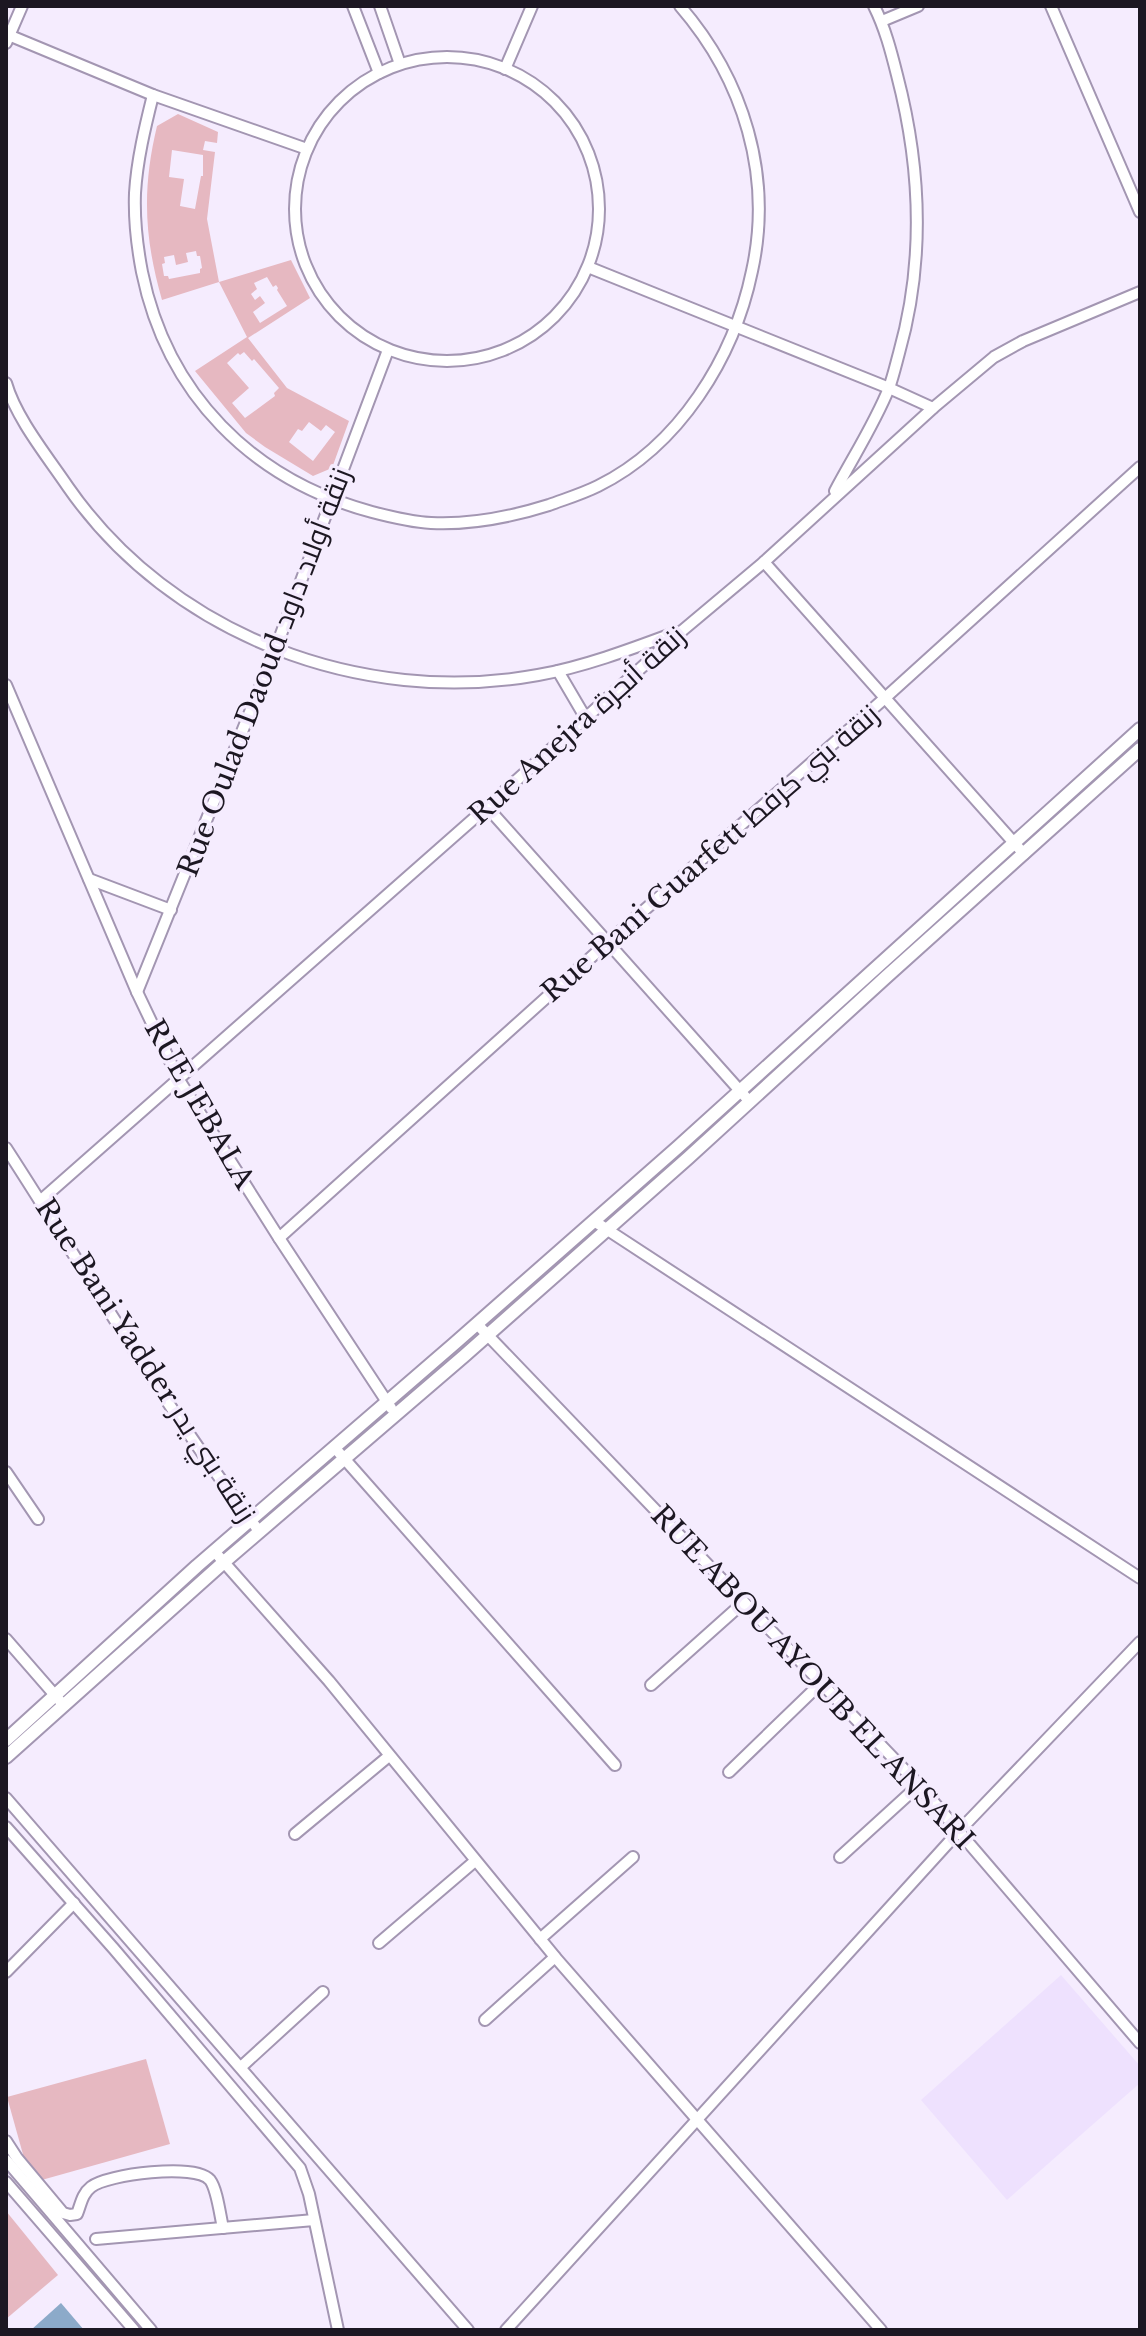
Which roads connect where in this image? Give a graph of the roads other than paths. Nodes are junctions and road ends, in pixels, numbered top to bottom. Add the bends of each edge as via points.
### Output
1 (22, 6) edge
2 (353, 6) edge
3 (380, 6) edge
4 (532, 6) edge
5 (680, 6) edge
6 (874, 6) edge
7 (918, 6) edge
8 (1051, 6) edge
9 (882, 21) junction
10 (7, 37) edge
11 (400, 64) junction
12 (505, 69) junction
13 (379, 73) junction
14 (153, 95) junction
15 (307, 149) junction
16 (1140, 212) edge
17 (588, 267) junction
18 (1140, 292) edge
19 (737, 327) junction
20 (388, 350) junction
21 (6, 383) edge
22 (889, 388) junction
23 (8, 397) edge
24 (933, 408) junction
25 (1140, 467) edge
26 (331, 499) junction
27 (831, 500) junction
28 (764, 562) junction
29 (683, 630) junction
30 (275, 650) junction
31 (558, 671) junction
32 (6, 685) edge
33 (885, 698) junction
34 (585, 717) junction
35 (1140, 729) edge
36 (1140, 749) edge
37 (487, 807) junction
38 (1014, 843) junction
39 (1024, 854) junction
40 (89, 879) junction
41 (171, 910) junction
42 (607, 943) junction
43 (137, 992) junction
44 (179, 1080) junction
45 (740, 1091) junction
46 (750, 1102) junction
47 (6, 1148) edge
48 (40, 1201) junction
49 (594, 1221) junction
50 (606, 1230) junction
51 (279, 1238) junction
52 (477, 1324) junction
53 (487, 1335) junction
54 (387, 1402) junction
55 (395, 1414) junction
56 (334, 1447) junction
57 (344, 1458) junction
58 (6, 1472) edge
59 (38, 1519) dead end
60 (250, 1520) junction
61 (259, 1531) junction
62 (214, 1551) junction
63 (224, 1562) junction
64 (1140, 1578) edge
65 (744, 1602) junction
66 (6, 1639) edge
67 (1139, 1644) edge
68 (821, 1683) junction
69 (651, 1685) dead end
70 (55, 1695) junction
71 (64, 1706) junction
72 (6, 1740) edge
73 (389, 1756) junction
74 (6, 1757) edge
75 (615, 1765) dead end
76 (729, 1772) dead end
77 (919, 1785) junction
78 (8, 1804) edge
79 (6, 1827) edge
80 (960, 1830) junction
81 (295, 1834) dead end
82 (633, 1857) dead end
83 (840, 1857) dead end
84 (475, 1861) junction
85 (74, 1903) junction
86 (540, 1939) junction
87 (379, 1943) dead end
88 (555, 1957) junction
89 (6, 1972) edge
90 (323, 1992) dead end
91 (485, 2020) dead end
92 (1139, 2041) edge
93 (241, 2067) junction
94 (696, 2119) junction
95 (6, 2141) edge
96 (6, 2160) edge
97 (6, 2182) edge
98 (314, 2220) junction
99 (223, 2228) junction
100 (96, 2239) dead end
101 (134, 2330) edge
102 (151, 2330) edge
103 (335, 2330) edge
104 (468, 2330) edge
105 (506, 2330) edge
106 (881, 2330) edge

1 - 10 street
2 - 13 street
3 - 11 street
4 - 12 street
5 - 19 street via 730,81 753,148 759,226
6 - 9 street
7 - 9 street
8 - 16 street
9 - 22 street via 905,103 918,232 911,301
10 - 14 street
11 - 12 street via 464,58
11 - 13 street
12 - 17 street via 554,102 587,151 599,209
13 - 15 street via 336,105
14 - 15 street
14 - 26 street via 138,168 135,217 146,291 162,336 193,394 227,432 276,472
15 - 20 street via 297,182 300,251 333,310 358,334
17 - 19 street
17 - 20 street via 572,297 521,343 456,362 421,360
18 - 24 street, Rue Anejra زنقة أنجرة via 1009,347
19 - 22 street
19 - 26 street via 689,408 658,443 597,486 529,511 463,523 391,517
20 - 26 street, Rue Oulad Daoud زنقة أولاد داود
21 - 23 street
22 - 24 street
22 - 27 street
23 - 30 street via 77,500 120,551 225,627
24 - 27 street, Rue Anejra زنقة أنجرة
25 - 33 street, Rue Bani Guarfett زنقة بني كرفط
26 - 30 street, Rue Oulad Daoud زنقة أولاد داود
27 - 28 street, Rue Anejra زنقة أنجرة
28 - 29 street, Rue Anejra زنقة أنجرة
28 - 33 street
29 - 31 street
29 - 34 street, Rue Anejra زنقة أنجرة
30 - 31 street via 398,679 475,681
30 - 41 street, Rue Oulad Daoud زنقة أولاد داود
31 - 34 street
32 - 40 street, RUE JEBALA
33 - 38 street
33 - 42 street, Rue Bani Guarfett زنقة بني كرفط
34 - 37 street, Rue Anejra زنقة أنجرة
35 - 38 street
36 - 39 street
37 - 42 street
37 - 44 street, Rue Anejra زنقة أنجرة
38 - 39 street
38 - 45 street
39 - 46 street
40 - 41 street
40 - 43 street, RUE JEBALA
41 - 43 street, Rue Oulad Daoud زنقة أولاد داود
42 - 45 street
42 - 51 street, Rue Bani Guarfett زنقة بني كرفط
43 - 44 street, RUE JEBALA
44 - 48 street, Rue Anejra زنقة أنجرة
44 - 51 street, RUE JEBALA
45 - 46 street
45 - 49 street
46 - 50 street
47 - 48 street, Rue Bani Yadder زنقة بني يدر
48 - 60 street, Rue Bani Yadder زنقة بني يدر
49 - 50 street
49 - 52 street
50 - 53 street
50 - 64 street
51 - 54 street, RUE JEBALA
52 - 53 street, RUE ABOU AYOUB EL ANSARI
52 - 54 street
53 - 55 street
53 - 65 street, RUE ABOU AYOUB EL ANSARI
54 - 55 street, RUE JEBALA
54 - 56 street
55 - 57 street
56 - 57 street
56 - 60 street
57 - 61 street
57 - 75 street
58 - 59 street
60 - 61 street, Rue Bani Yadder زنقة بني يدر
60 - 62 street
61 - 63 street
62 - 63 street
62 - 70 street
63 - 71 street
63 - 73 street
65 - 68 street, RUE ABOU AYOUB EL ANSARI
65 - 69 street
66 - 70 street
67 - 80 street
68 - 76 street
68 - 77 street, RUE ABOU AYOUB EL ANSARI
70 - 71 street
70 - 72 street
71 - 74 street
73 - 81 street
73 - 84 street
77 - 80 street, RUE ABOU AYOUB EL ANSARI
77 - 83 street
78 - 93 street
79 - 85 street
80 - 92 street, RUE ABOU AYOUB EL ANSARI
80 - 94 street
82 - 86 street
84 - 86 street
84 - 87 street
85 - 89 street
85 - 98 street via 300,2168
86 - 88 street
88 - 91 street
88 - 94 street
90 - 93 street
93 - 104 street
94 - 105 street
94 - 106 street
95 - 99 street via 63,2213 77,2214 88,2188 97,2183 133,2175 198,2173 213,2185
96 - 102 street
97 - 101 street
98 - 99 street
98 - 103 street
99 - 100 street

